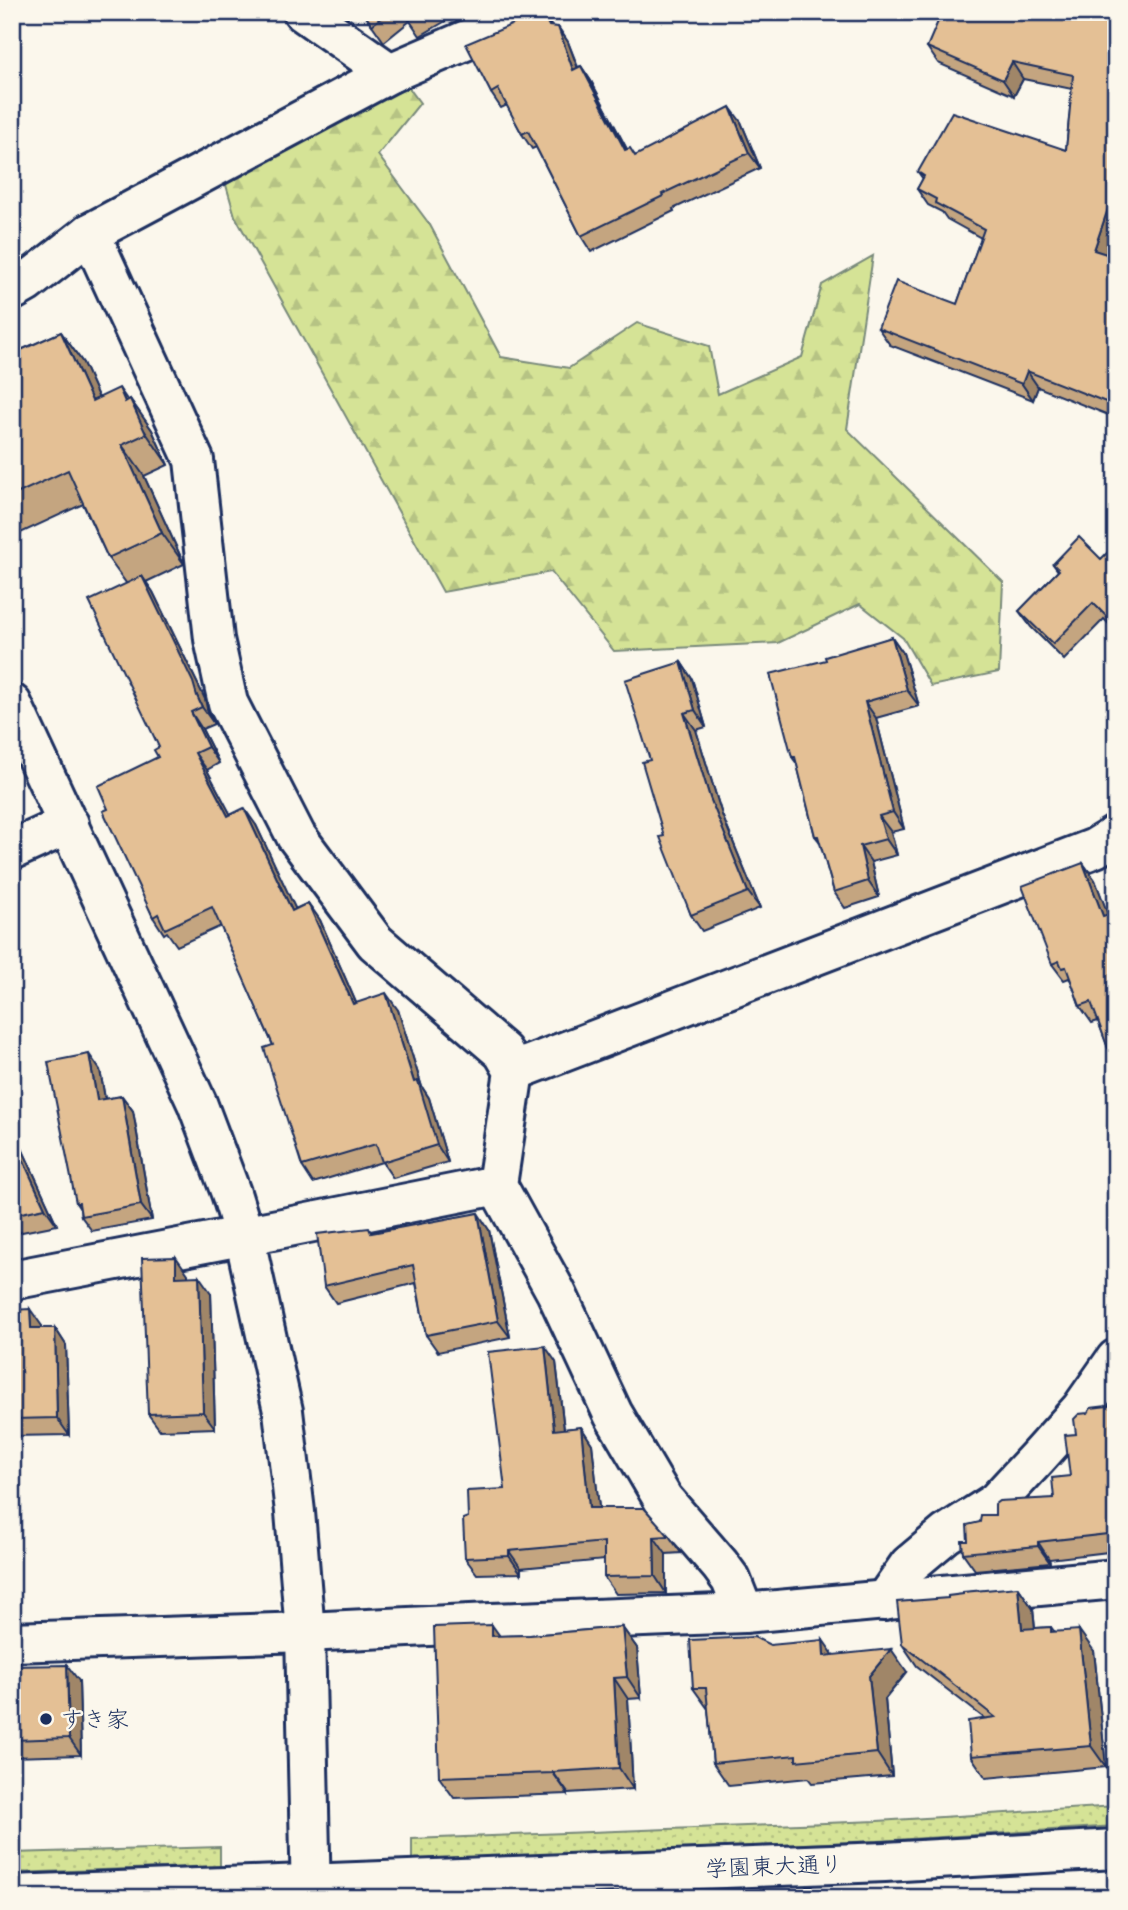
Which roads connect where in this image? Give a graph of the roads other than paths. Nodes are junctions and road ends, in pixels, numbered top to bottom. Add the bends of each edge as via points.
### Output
1 (303, 12) edge
2 (532, 12) edge
3 (390, 74) junction
4 (90, 233) junction
5 (12, 291) edge
6 (12, 704) edge
7 (69, 824) junction
8 (1116, 835) edge
9 (12, 850) edge
10 (514, 1071) junction
11 (497, 1185) junction
12 (244, 1235) junction
13 (12, 1280) edge
14 (1116, 1359) edge
15 (1116, 1579) edge
16 (884, 1601) junction
17 (744, 1613) junction
18 (305, 1632) junction
19 (12, 1642) edge
20 (1116, 1849) edge
21 (311, 1890) edge
22 (12, 1895) edge

1 - 3 street
2 - 3 street
3 - 4 street
4 - 5 street
4 - 10 street via 194,460 214,639 228,703 296,836 375,942 503,1052
6 - 7 street
7 - 9 street
7 - 12 street via 197,1103
8 - 10 street via 1095,848
10 - 11 street
11 - 12 street
11 - 17 street via 556,1292 613,1414 663,1499 731,1580
12 - 13 street
12 - 18 street via 284,1411
14 - 16 street via 1081,1409 996,1502 909,1565
15 - 16 street
16 - 17 street
17 - 18 street
18 - 19 street
18 - 21 street
20 - 21 street, 学園東大通り
21 - 22 street, 学園東大通り

